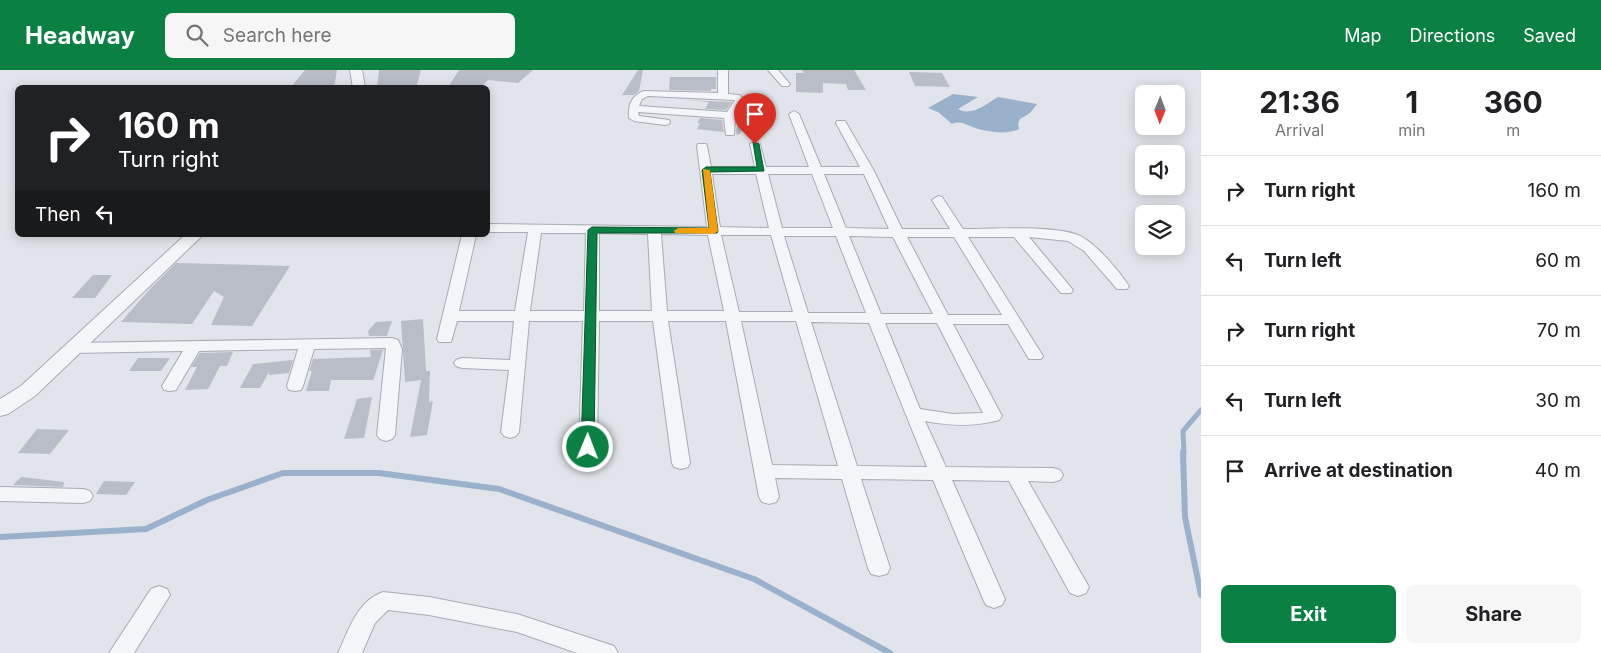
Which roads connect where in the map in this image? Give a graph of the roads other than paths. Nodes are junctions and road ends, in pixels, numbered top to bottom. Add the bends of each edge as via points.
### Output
1 (356, 70) edge
2 (724, 70) edge
3 (773, 70) edge
4 (785, 84) dead end
5 (358, 85) edge
6 (723, 95) junction
7 (794, 114) dead end
8 (729, 115) junction
9 (841, 123) dead end
10 (730, 134) dead end
11 (755, 144) dead end
12 (702, 146) dead end
13 (706, 170) junction
14 (762, 170) junction
15 (816, 170) junction
16 (868, 171) junction
17 (938, 200) dead end
18 (490, 228) edge
19 (535, 229) junction
20 (592, 230) junction
21 (654, 230) junction
22 (714, 231) junction
23 (776, 231) junction
24 (958, 232) junction
25 (841, 233) junction
26 (898, 233) junction
27 (1018, 233) junction
28 (194, 237) edge
29 (469, 237) edge
30 (1122, 286) dead end
31 (1066, 290) dead end
32 (450, 316) junction
33 (522, 316) junction
34 (590, 316) junction
35 (660, 316) junction
36 (733, 316) junction
37 (802, 317) junction
38 (875, 318) junction
39 (943, 320) junction
40 (1013, 320) junction
41 (445, 339) dead end
42 (307, 346) junction
43 (193, 347) junction
44 (72, 348) junction
45 (1035, 356) dead end
46 (462, 363) dead end
47 (518, 366) junction
48 (170, 386) dead end
49 (295, 386) dead end
50 (0, 408) edge
51 (913, 414) junction
52 (510, 432) dead end
53 (386, 435) dead end
54 (588, 447) dead end
55 (681, 463) dead end
56 (765, 471) junction
57 (850, 472) junction
58 (939, 473) junction
59 (1015, 475) junction
60 (1053, 476) dead end
61 (0, 494) edge
62 (83, 496) dead end
63 (769, 497) dead end
64 (879, 568) dead end
65 (1078, 587) dead end
66 (159, 595) dead end
67 (994, 598) dead end
68 (121, 653) edge
69 (350, 653) edge
70 (606, 653) edge

1 - 5 street
2 - 6 street
3 - 4 street
6 - 8 street via 740,99
6 - 8 street via 643,94 633,109 665,122
7 - 15 street
8 - 10 street
9 - 16 street
11 - 14 street
12 - 13 street
13 - 14 street
13 - 22 street
14 - 15 street
14 - 23 street
15 - 16 street
15 - 25 street
16 - 26 street
17 - 24 street
18 - 19 street
19 - 20 street
19 - 33 street
20 - 21 street
20 - 34 street
21 - 22 street
21 - 35 street
22 - 23 street
22 - 36 street
23 - 25 street
23 - 37 street
24 - 26 street
24 - 27 street
24 - 40 street
25 - 26 street
25 - 38 street
26 - 39 street
27 - 30 street via 1061,235 1082,242
27 - 31 street
28 - 44 street
29 - 32 street
32 - 33 street
32 - 41 street
33 - 34 street
33 - 47 street
34 - 35 street
34 - 54 street
35 - 36 street
35 - 55 street
36 - 37 street
36 - 56 street
37 - 38 street
37 - 57 street
38 - 39 street
38 - 51 street
39 - 40 street
39 - 51 street via 993,416 959,421
40 - 45 street
42 - 43 street
42 - 49 street
42 - 53 street via 392,343
43 - 44 street
43 - 48 street
44 - 50 street via 28,391
46 - 47 street
47 - 52 street
51 - 58 street
56 - 57 street
56 - 63 street
57 - 58 street
57 - 64 street
58 - 59 street
58 - 67 street
59 - 60 street
59 - 65 street
61 - 62 street
66 - 68 street
69 - 70 street via 366,617 383,601 429,606 517,623

